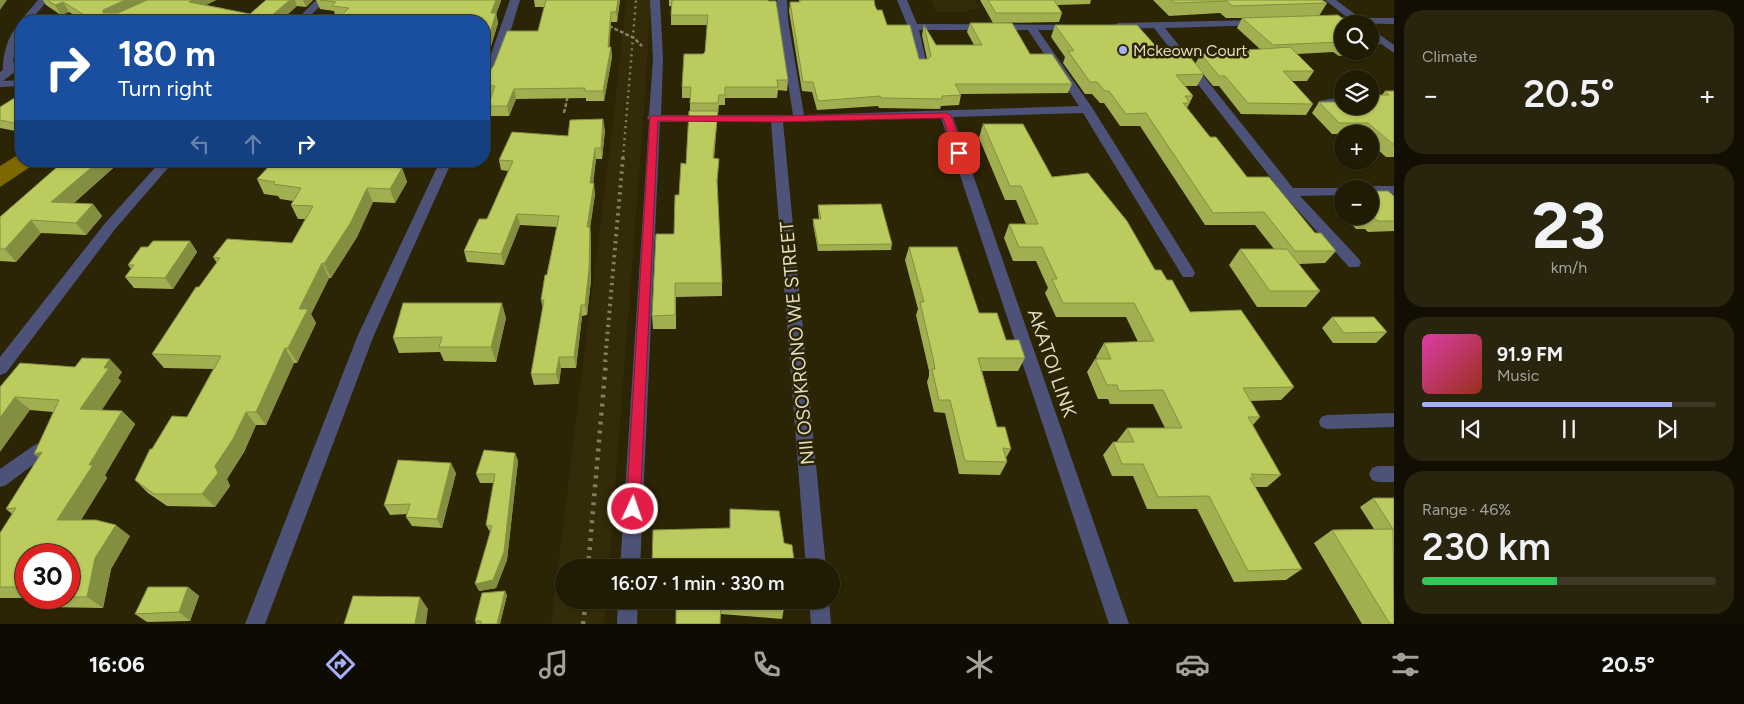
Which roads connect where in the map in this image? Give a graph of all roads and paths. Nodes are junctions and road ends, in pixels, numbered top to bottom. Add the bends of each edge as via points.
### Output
1 (43, 0) edge
2 (321, 0) edge
3 (515, 0) edge
4 (654, 0) edge
5 (664, 0) edge
6 (782, 0) edge
7 (902, 0) edge
8 (1330, 0) edge
9 (30, 15) edge
10 (306, 15) edge
11 (1350, 15) edge
12 (1317, 21) edge
13 (1334, 21) edge
14 (1379, 21) edge
15 (1394, 21) edge
16 (1267, 22) edge
17 (605, 24) edge
18 (1157, 25) junction
19 (1109, 26) edge
20 (913, 27) junction
21 (1090, 27) edge
22 (1032, 28) junction
23 (15, 37) edge
24 (1379, 38) edge
25 (1394, 50) edge
26 (658, 59) junction
27 (490, 62) edge
28 (922, 65) edge
29 (15, 67) edge
30 (4, 74) edge
31 (15, 83) edge
32 (0, 84) edge
33 (569, 94) edge
34 (1334, 101) edge
35 (1322, 103) edge
36 (1087, 109) junction
37 (564, 113) dead end
38 (946, 115) junction
39 (653, 118) junction
40 (777, 119) junction
41 (799, 119) junction
42 (163, 167) edge
43 (443, 167) edge
44 (1379, 190) edge
45 (1394, 190) edge
46 (1334, 191) edge
47 (1288, 192) junction
48 (1354, 264) dead end
49 (1188, 273) dead end
50 (0, 369) edge
51 (1394, 420) edge
52 (1327, 422) dead end
53 (39, 451) edge
54 (0, 479) edge
55 (630, 559) edge
56 (815, 559) edge
57 (628, 609) edge
58 (820, 609) edge
59 (255, 624) edge
60 (627, 624) edge
61 (821, 624) edge
62 (1119, 624) edge

1 - 9 street
2 - 10 street
3 - 27 street
4 - 5 street
4 - 26 street
6 - 41 street
7 - 20 street
8 - 11 street
12 - 13 street
14 - 15 street
16 - 18 street
17 - 26 path via 634,38
18 - 19 street
18 - 47 street
20 - 22 street
20 - 28 street
21 - 22 street
22 - 36 street
23 - 30 street
24 - 25 street
26 - 39 street
29 - 30 street
31 - 32 street
33 - 37 path
34 - 35 street
36 - 38 street
36 - 49 street
38 - 41 street
38 - 62 street, AKATOI LINK
39 - 40 street
39 - 55 street
40 - 41 street
40 - 56 street, NII OSOKRONO WE STREET
42 - 50 street via 111,225
43 - 59 street via 366,335
44 - 45 street
46 - 47 street
47 - 48 street
51 - 52 street
53 - 54 street
57 - 60 street
58 - 61 street

